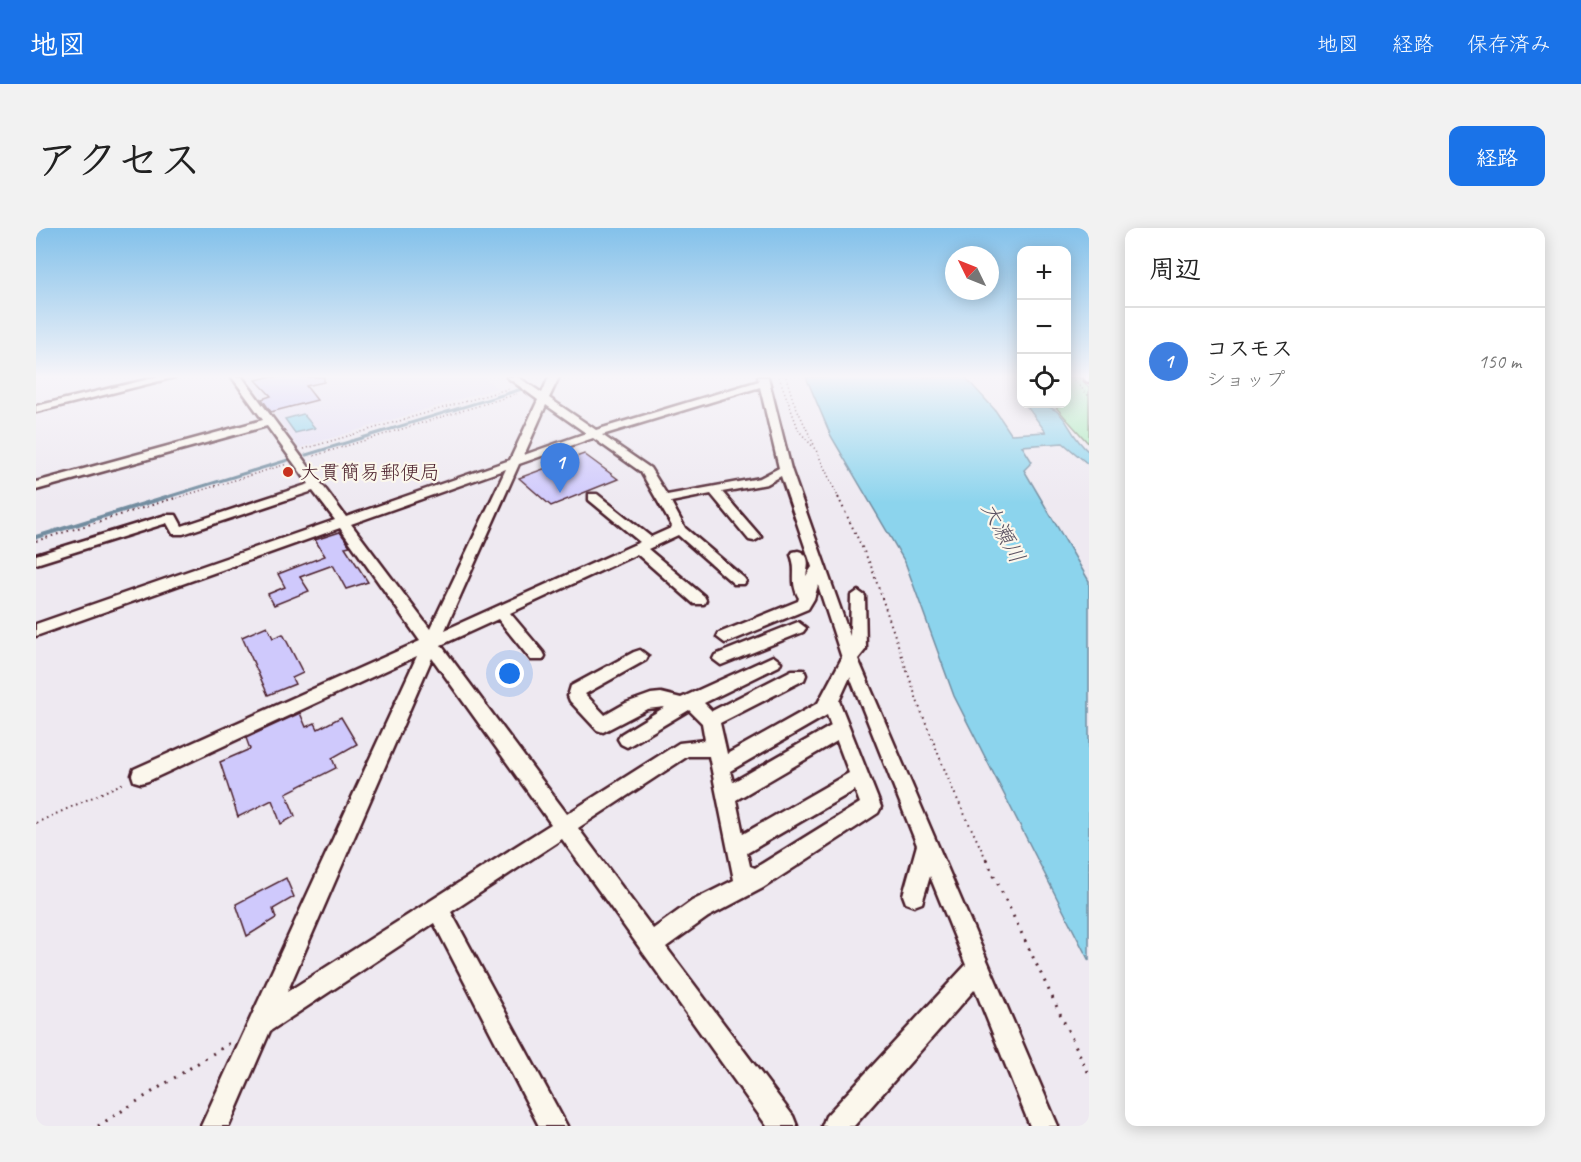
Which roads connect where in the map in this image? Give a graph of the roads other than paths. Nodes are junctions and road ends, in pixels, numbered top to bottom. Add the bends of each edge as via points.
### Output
1 (267, 419) edge
2 (529, 419) edge
3 (577, 419) edge
4 (642, 419) edge
5 (773, 419) edge
6 (269, 422) junction
7 (594, 434) junction
8 (515, 461) junction
9 (785, 469) junction
10 (36, 486) edge
11 (316, 486) junction
12 (714, 490) junction
13 (593, 497) dead end
14 (665, 499) junction
15 (342, 522) junction
16 (677, 528) junction
17 (754, 537) dead end
18 (644, 546) junction
19 (798, 555) dead end
20 (36, 560) edge
21 (818, 568) junction
22 (739, 581) dead end
23 (858, 596) dead end
24 (807, 599) junction
25 (699, 600) dead end
26 (500, 611) junction
27 (798, 628) dead end
28 (36, 630) edge
29 (725, 637) dead end
30 (431, 643) junction
31 (741, 651) junction
32 (537, 656) dead end
33 (640, 656) dead end
34 (850, 658) junction
35 (721, 660) dead end
36 (798, 675) dead end
37 (830, 701) junction
38 (687, 704) junction
39 (711, 720) junction
40 (842, 729) junction
41 (627, 739) dead end
42 (718, 755) junction
43 (141, 775) road end
44 (861, 776) junction
45 (725, 791) junction
46 (564, 827) junction
47 (735, 843) junction
48 (927, 846) junction
49 (755, 880) junction
50 (914, 895) dead end
51 (438, 909) junction
52 (650, 945) junction
53 (977, 970) junction
54 (261, 1023) junction
55 (215, 1126) edge
56 (553, 1126) edge
57 (783, 1126) edge
58 (836, 1126) edge
59 (1044, 1126) edge

1 - 6 street
2 - 8 street
3 - 7 street
4 - 7 street
5 - 9 street
6 - 10 street
6 - 11 street
7 - 8 street
7 - 14 street via 646,470
8 - 15 street
8 - 30 street
9 - 12 street via 763,481
9 - 21 street
11 - 15 street
11 - 20 street via 178,531 171,518
12 - 14 street
12 - 17 street
13 - 18 street
14 - 16 street
15 - 28 street
15 - 30 street
16 - 18 street
16 - 22 street
18 - 25 street
18 - 26 street
19 - 24 street via 802,564 798,575 800,590
21 - 24 street
21 - 34 street
23 - 34 street via 858,649
24 - 29 street via 803,605
26 - 30 street
26 - 32 street
27 - 31 street
30 - 43 street
30 - 46 street
30 - 54 street
31 - 35 street
31 - 38 street via 766,666
33 - 38 street via 577,691 576,696 603,725 650,699 667,698
34 - 37 street
34 - 48 street
36 - 39 street
37 - 40 street
37 - 42 street via 726,764
38 - 39 street
38 - 41 street
39 - 42 street
40 - 44 street
40 - 45 street via 731,793
42 - 45 street
42 - 46 street via 685,748
44 - 47 street via 741,846
44 - 49 street via 871,807
45 - 47 street
46 - 51 street
46 - 52 street
47 - 49 street via 741,872
48 - 50 street
48 - 53 street
49 - 52 street via 700,909
51 - 54 street
51 - 56 street
52 - 57 street
53 - 58 street
53 - 59 street
54 - 55 street

